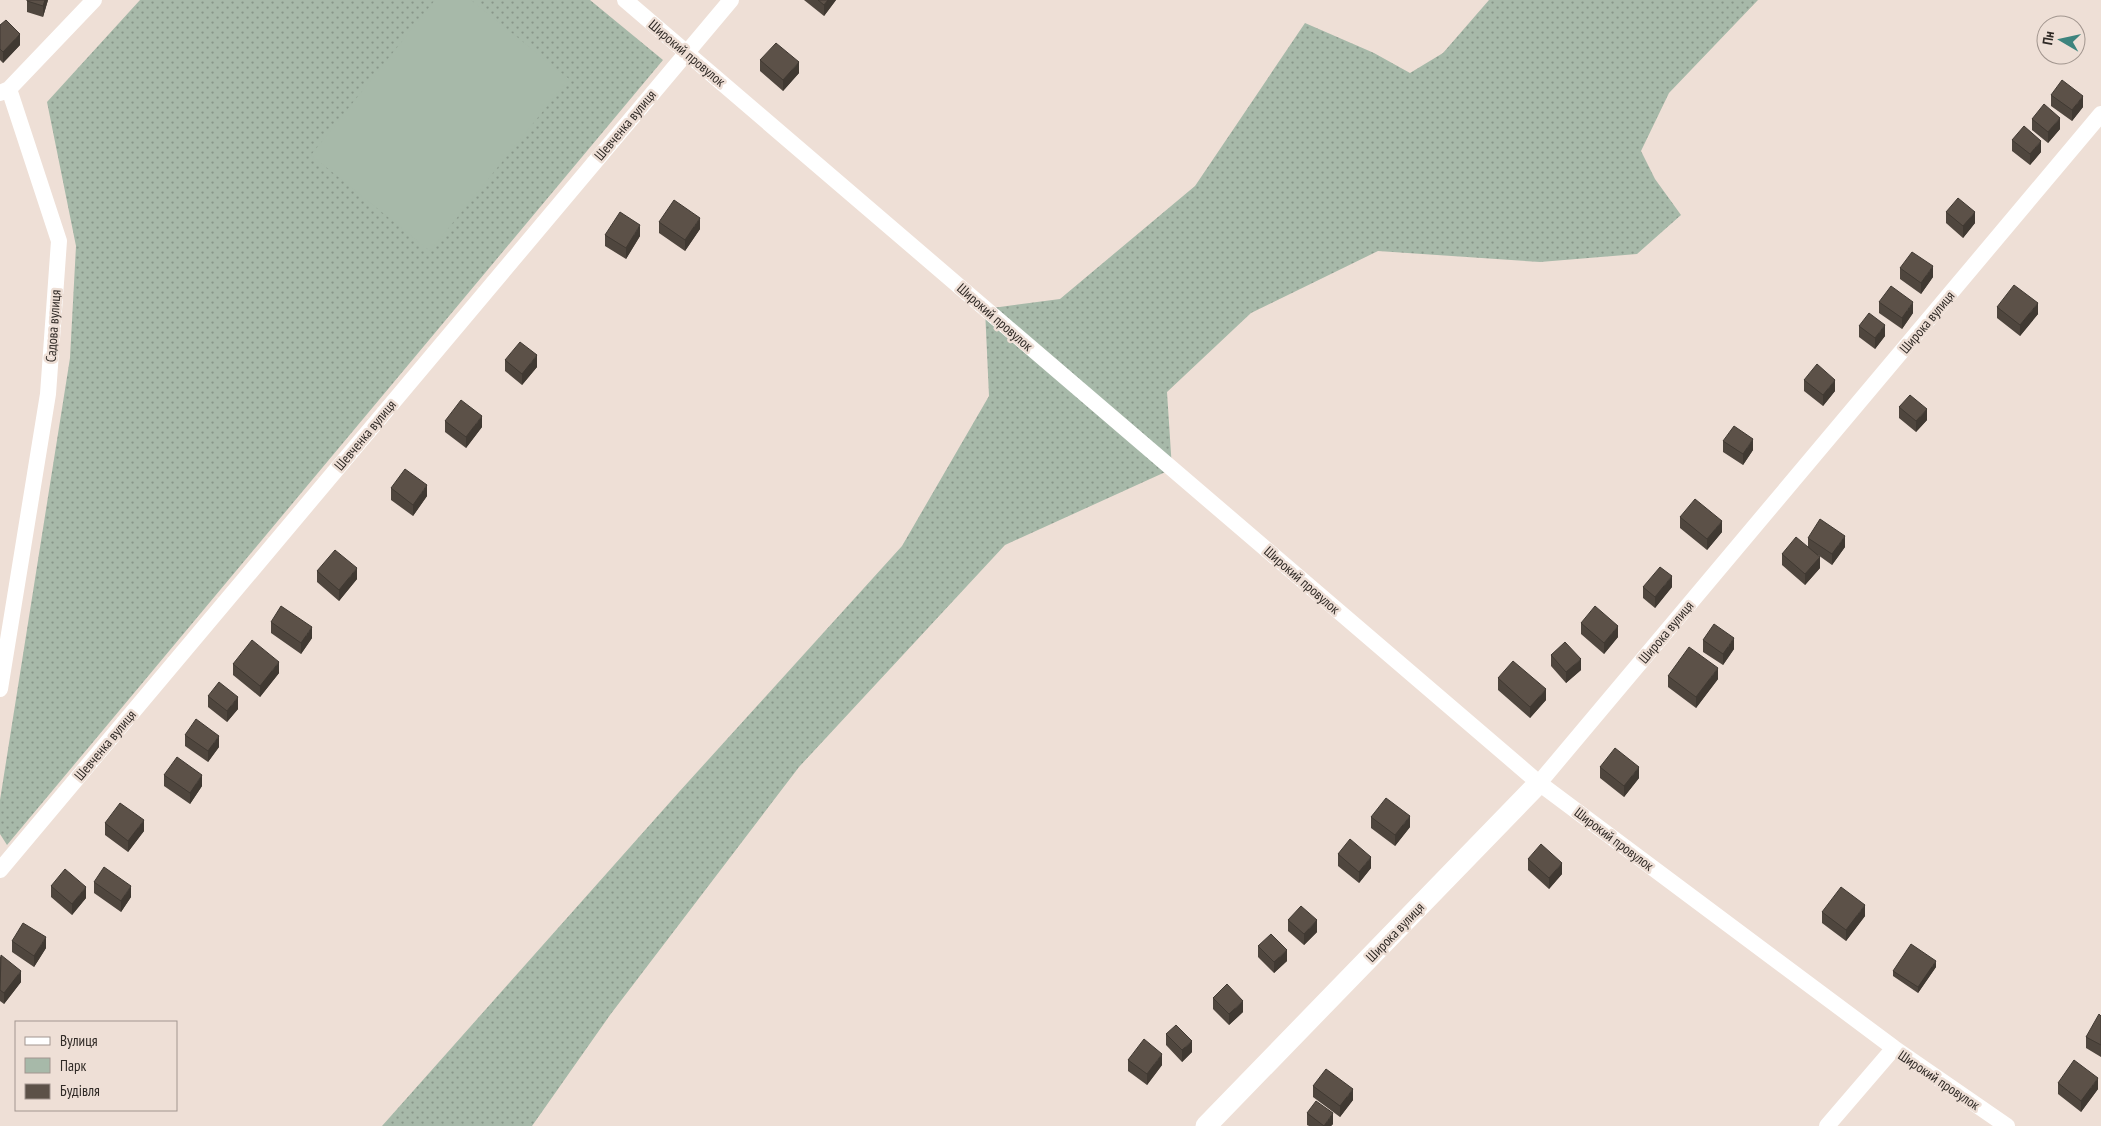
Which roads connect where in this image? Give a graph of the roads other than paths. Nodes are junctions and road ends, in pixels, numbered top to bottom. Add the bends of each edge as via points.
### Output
1 (94, 0) edge
2 (625, 0) edge
3 (730, 0) edge
4 (686, 52) junction
5 (5, 91) edge
6 (2101, 114) edge
7 (0, 689) edge
8 (1539, 783) junction
9 (0, 870) edge
10 (1894, 1048) junction
11 (1206, 1126) edge
12 (1827, 1126) edge
13 (2007, 1126) edge

1 - 5 street, Садова вулиця
2 - 4 street, Широкий провулок
3 - 4 street, Шевченка вулиця
4 - 8 street, Широкий провулок
4 - 9 street, Шевченка вулиця
5 - 7 street, Садова вулиця via 59,241 48,394
6 - 8 street, Широка вулиця
8 - 10 street, Широкий провулок
8 - 11 street, Широка вулиця
10 - 12 street
10 - 13 street, Широкий провулок

